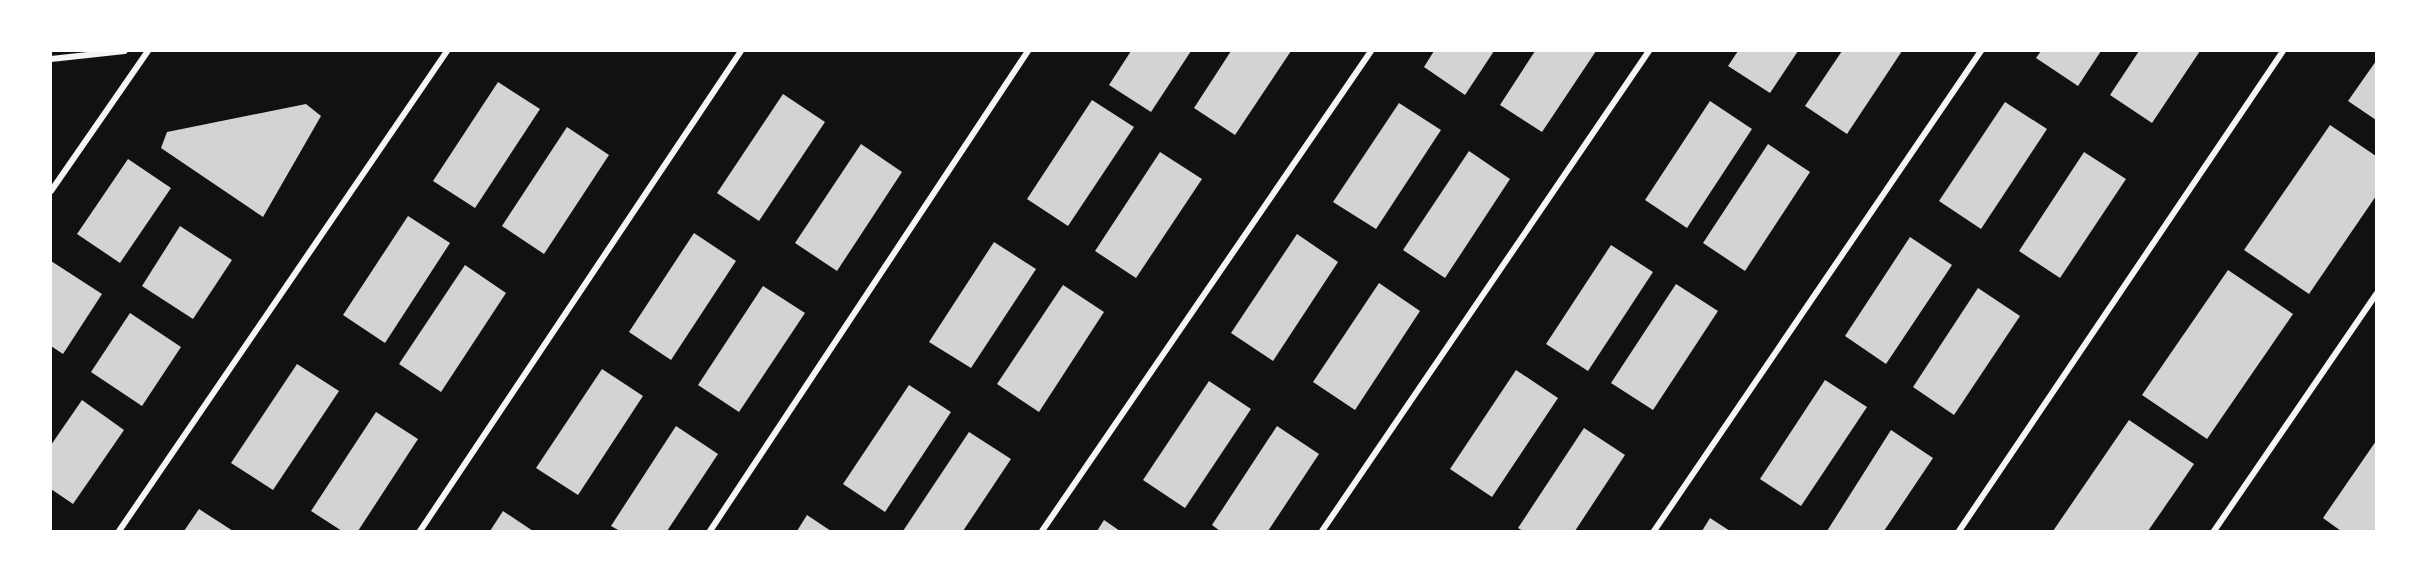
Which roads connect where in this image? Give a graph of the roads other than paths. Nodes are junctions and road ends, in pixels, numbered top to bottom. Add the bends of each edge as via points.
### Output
1 (125, 51) edge
2 (148, 51) edge
3 (447, 51) edge
4 (741, 51) edge
5 (1028, 51) edge
6 (1371, 51) edge
7 (1649, 51) edge
8 (1981, 51) edge
9 (2283, 51) edge
10 (51, 59) edge
11 (51, 191) edge
12 (2376, 294) edge
13 (119, 531) edge
14 (420, 531) edge
15 (710, 531) edge
16 (1042, 531) edge
17 (1322, 531) edge
18 (1654, 531) edge
19 (1959, 531) edge
20 (2214, 531) edge

1 - 10 street
2 - 11 street
3 - 13 street
4 - 14 street
5 - 15 street
6 - 16 street
7 - 17 street
8 - 18 street
9 - 19 street
12 - 20 street

